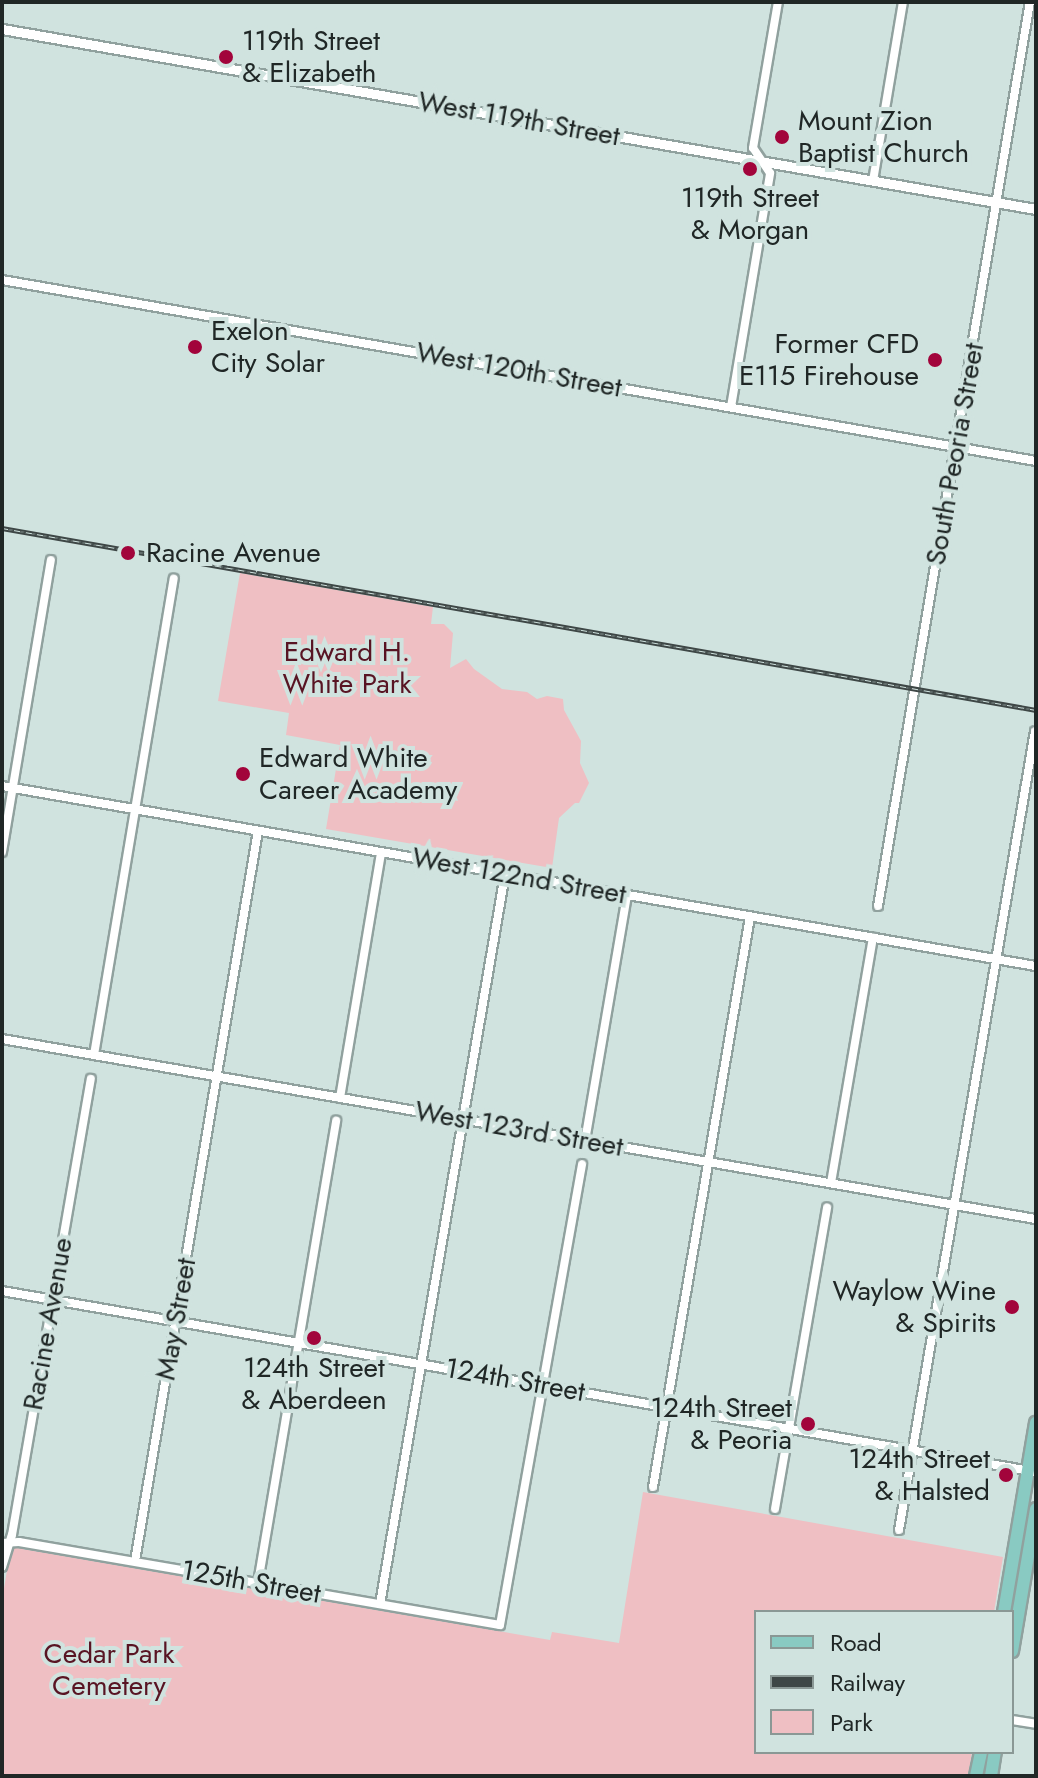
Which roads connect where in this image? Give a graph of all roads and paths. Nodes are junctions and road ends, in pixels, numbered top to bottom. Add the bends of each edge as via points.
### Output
1 (778, 2) edge
2 (903, 2) edge
3 (1030, 2) edge
4 (2, 29) edge
5 (762, 162) junction
6 (873, 181) junction
7 (998, 203) junction
8 (1036, 209) edge
9 (2, 280) edge
10 (731, 407) junction
11 (956, 446) junction
12 (1036, 461) edge
13 (51, 560) dead end
14 (174, 579) dead end
15 (1035, 731) edge
16 (2, 786) edge
17 (13, 788) junction
18 (136, 809) junction
19 (258, 831) junction
20 (2, 852) edge
21 (381, 852) junction
22 (505, 874) junction
23 (627, 895) junction
24 (878, 906) dead end
25 (750, 917) junction
26 (873, 938) junction
27 (996, 959) junction
28 (1036, 966) edge
29 (2, 1039) edge
30 (94, 1055) junction
31 (217, 1076) junction
32 (91, 1079) dead end
33 (340, 1098) junction
34 (462, 1120) junction
35 (336, 1121) dead end
36 (585, 1141) junction
37 (708, 1162) junction
38 (582, 1164) dead end
39 (831, 1183) junction
40 (954, 1205) junction
41 (827, 1207) dead end
42 (1036, 1219) edge
43 (2, 1291) edge
44 (52, 1300) junction
45 (176, 1322) junction
46 (298, 1343) junction
47 (421, 1364) junction
48 (544, 1385) junction
49 (667, 1407) junction
50 (1036, 1423) edge
51 (789, 1428) junction
52 (912, 1450) junction
53 (1032, 1471) edge
54 (653, 1487) dead end
55 (775, 1509) dead end
56 (1036, 1509) edge
57 (899, 1530) dead end
58 (4, 1542) edge
59 (135, 1561) junction
60 (2, 1567) edge
61 (258, 1583) junction
62 (380, 1604) junction
63 (1004, 1610) edge
64 (1014, 1639) edge
65 (1014, 1720) edge
66 (1036, 1724) edge
67 (981, 1754) edge
68 (995, 1754) edge
69 (976, 1776) edge
70 (991, 1776) edge

1 - 5 street via 753,148
2 - 6 street
3 - 7 street, South Peoria Street
4 - 5 street, West 119th Street
5 - 6 street, West 119th Street
5 - 10 street via 770,173
6 - 7 street, West 119th Street
7 - 8 street, West 119th Street
7 - 11 street, South Peoria Street
9 - 10 street, West 120th Street
10 - 11 street, West 120th Street
11 - 12 street, West 120th Street
11 - 24 street, South Peoria Street
13 - 17 street
14 - 18 street
15 - 27 street
16 - 17 street, West 122nd Street
17 - 18 street, West 122nd Street
17 - 20 street
18 - 19 street, West 122nd Street
18 - 30 street
19 - 21 street, West 122nd Street
19 - 31 street, May Street
21 - 22 street, West 122nd Street
21 - 33 street
22 - 23 street, West 122nd Street
22 - 34 street
23 - 25 street, West 122nd Street
23 - 36 street
25 - 26 street, West 122nd Street
25 - 37 street
26 - 27 street, West 122nd Street
26 - 39 street
27 - 28 street, West 122nd Street
27 - 40 street
29 - 30 street, West 123rd Street
30 - 31 street, West 123rd Street
31 - 33 street, West 123rd Street
31 - 45 street, May Street
32 - 44 street, Racine Avenue
33 - 34 street, West 123rd Street
34 - 36 street, West 123rd Street
34 - 47 street
35 - 46 street
36 - 37 street, West 123rd Street
37 - 39 street, West 123rd Street
37 - 49 street
38 - 48 street
39 - 40 street, West 123rd Street
40 - 42 street, West 123rd Street
40 - 52 street
41 - 51 street
43 - 44 street, 124th Street
44 - 45 street, 124th Street
44 - 58 street, Racine Avenue via 12,1535
45 - 46 street, 124th Street
45 - 59 street, May Street
46 - 47 street, 124th Street
46 - 61 street
47 - 48 street, 124th Street
47 - 62 street
48 - 49 street, 124th Street
48 - 62 street, 125th Street via 500,1625
49 - 51 street, 124th Street
49 - 54 street
50 - 53 main road
51 - 52 street, 124th Street
51 - 55 street
52 - 53 street, 124th Street
52 - 57 street
53 - 63 main road
56 - 64 main road
58 - 59 street, 125th Street
58 - 60 street, Racine Avenue
59 - 61 street, 125th Street
61 - 62 street, 125th Street
65 - 66 street
67 - 69 main road
68 - 70 main road

